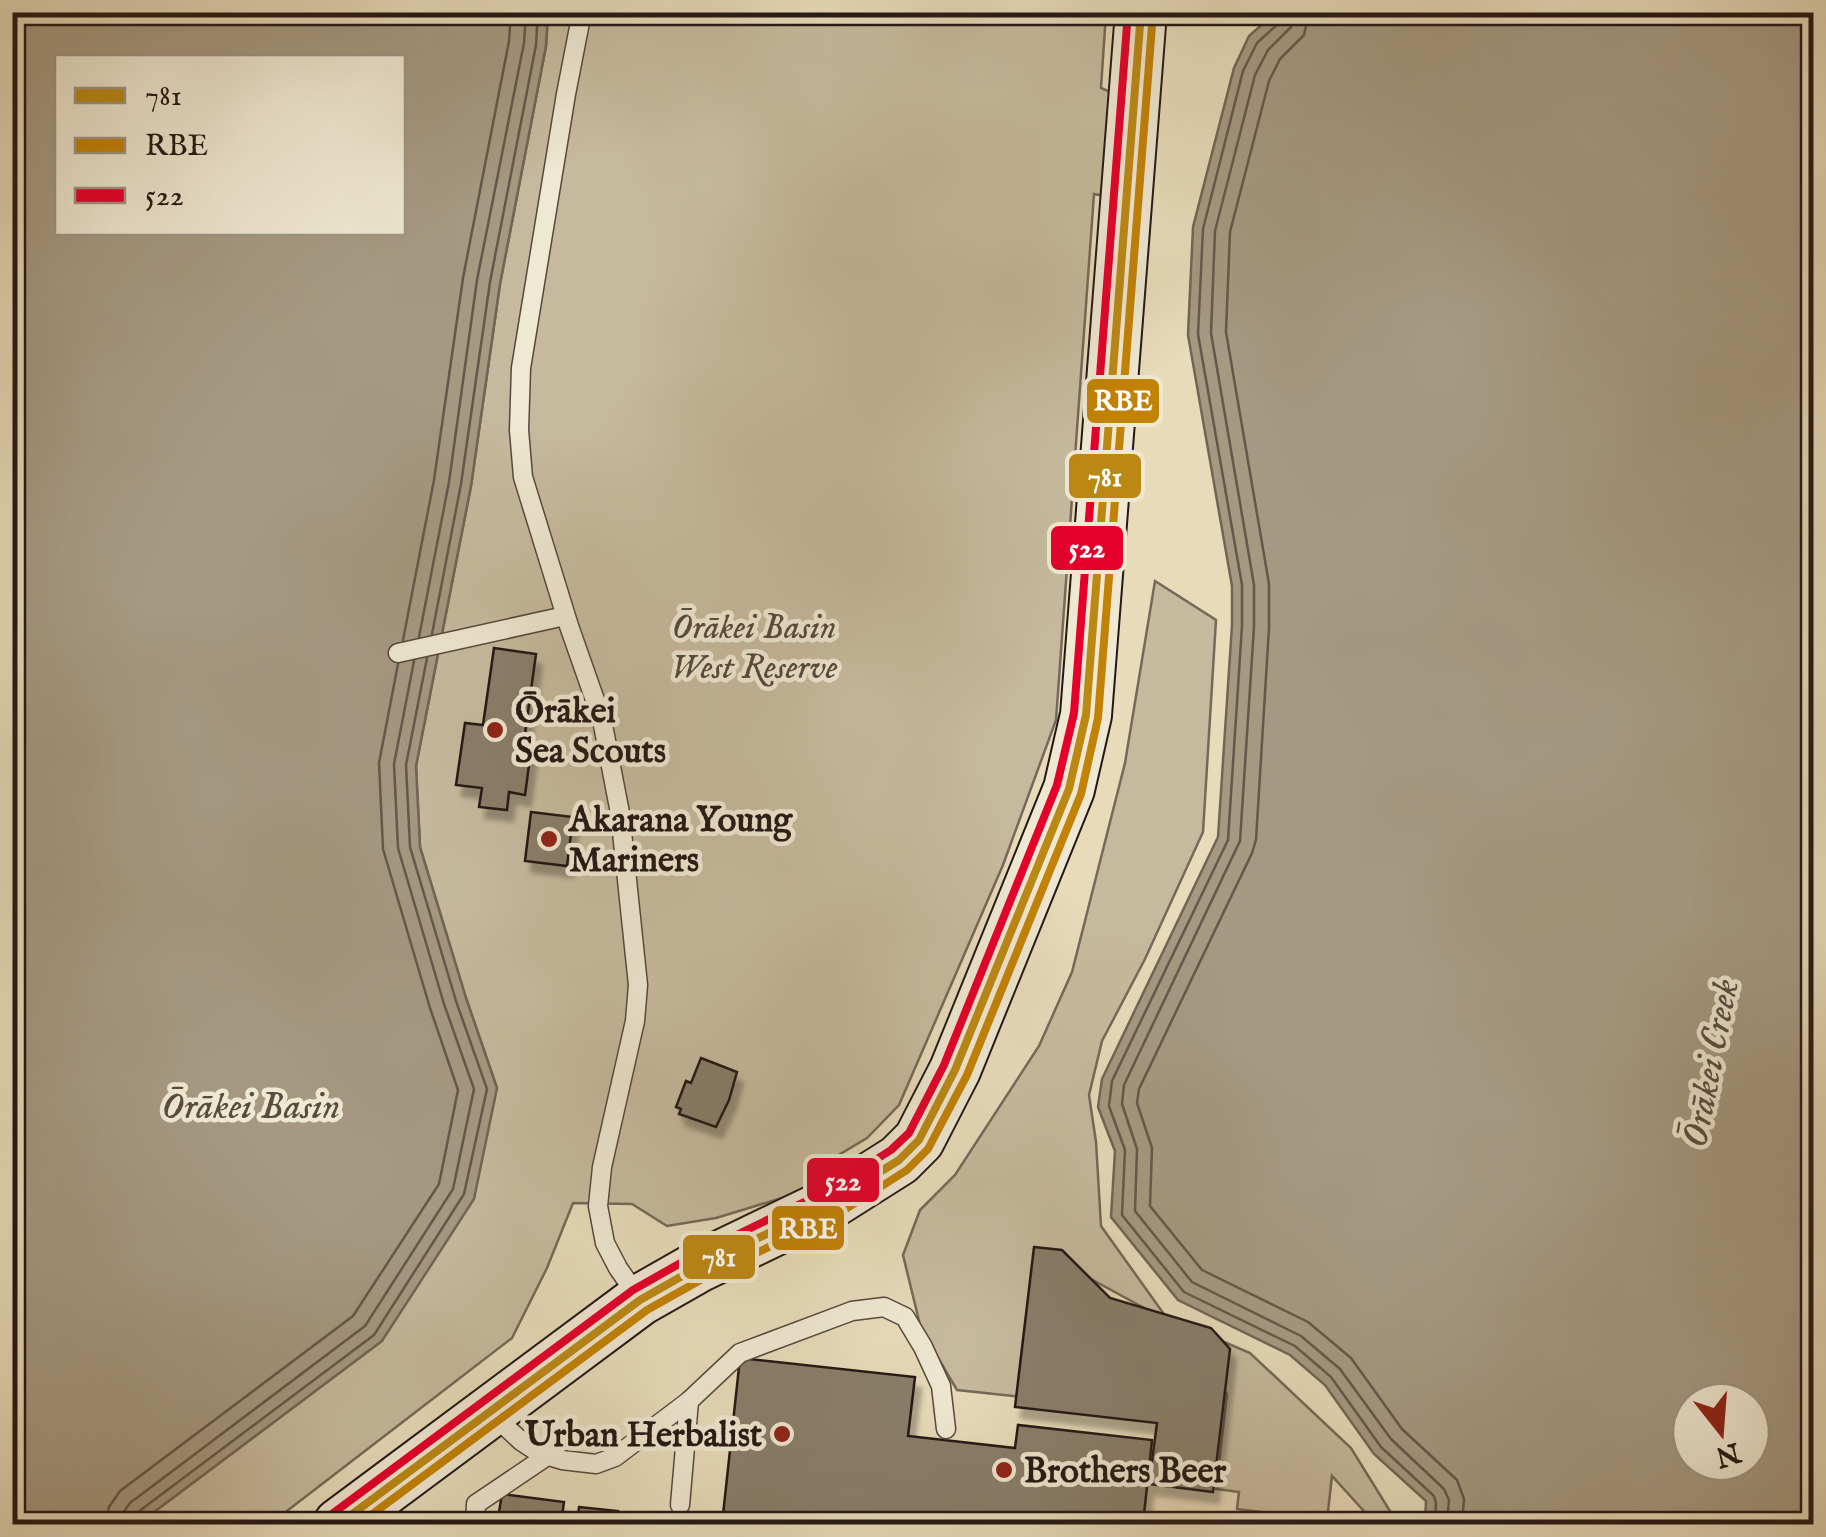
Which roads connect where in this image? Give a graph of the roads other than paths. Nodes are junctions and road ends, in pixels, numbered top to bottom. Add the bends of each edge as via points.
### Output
1 (582, 12) edge
2 (1141, 12) edge
3 (566, 616) junction
4 (398, 654) dead end
5 (640, 1300) junction
6 (689, 1401) junction
7 (490, 1412) junction
8 (946, 1429) dead end
9 (547, 1456) junction
10 (680, 1504) dead end
11 (339, 1524) edge
12 (475, 1524) edge

1 - 3 lane via 520,384 522,477
2 - 5 main road via 1086,715 1069,789 955,1070 919,1140 831,1203
3 - 4 lane
3 - 5 lane via 602,720 620,813 638,985 598,1206 605,1243
5 - 7 main road
6 - 8 lane via 740,1353 852,1311 884,1307 904,1316 923,1346 941,1386
6 - 9 lane via 596,1464
6 - 10 lane
7 - 9 lane
7 - 11 main road
9 - 12 lane via 476,1504

